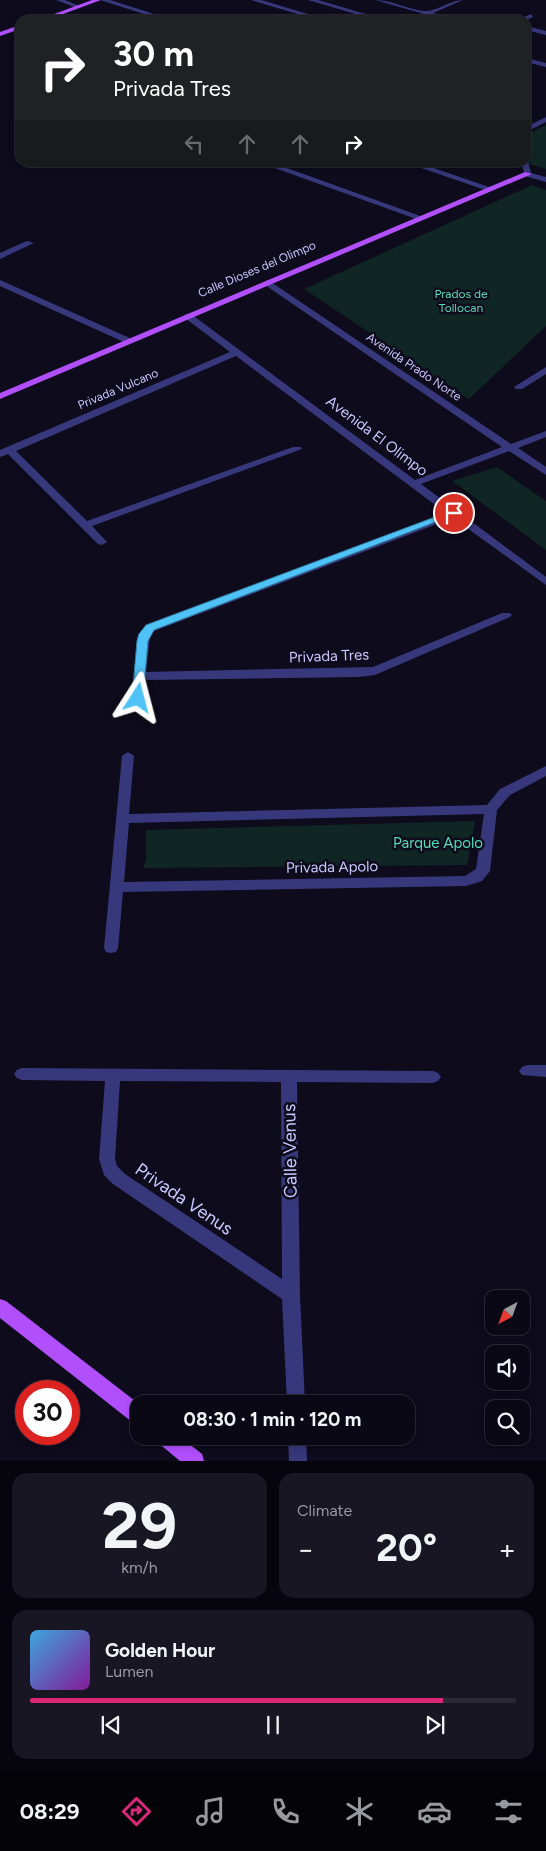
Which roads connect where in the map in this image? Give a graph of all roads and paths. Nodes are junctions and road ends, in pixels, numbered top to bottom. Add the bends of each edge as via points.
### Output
1 (59, 0) edge
2 (98, 0) edge
3 (103, 0) edge
4 (254, 0) edge
5 (311, 0) edge
6 (378, 0) edge
7 (460, 0) edge
8 (79, 7) junction
9 (428, 13) junction
10 (56, 15) edge
11 (153, 15) edge
12 (307, 15) edge
13 (365, 15) edge
14 (435, 15) edge
15 (15, 29) edge
16 (531, 29) edge
17 (546, 33) edge
18 (0, 34) edge
19 (531, 61) edge
20 (546, 65) edge
21 (546, 119) edge
22 (531, 127) edge
23 (275, 167) edge
24 (422, 167) edge
25 (526, 167) edge
26 (528, 174) junction
27 (546, 180) edge
28 (491, 189) junction
29 (422, 218) junction
30 (30, 243) dead end
31 (0, 256) edge
32 (0, 282) edge
33 (268, 283) junction
34 (188, 316) junction
35 (129, 341) junction
36 (237, 352) junction
37 (546, 370) edge
38 (519, 387) dead end
39 (0, 396) edge
40 (546, 434) edge
41 (510, 447) junction
42 (297, 449) dead end
43 (5, 452) edge
44 (546, 472) edge
45 (415, 483) junction
46 (454, 513) junction
47 (86, 525) junction
48 (102, 542) dead end
49 (546, 582) edge
50 (506, 615) dead end
51 (141, 676) junction
52 (138, 698) dead end
53 (128, 756) dead end
54 (546, 770) edge
55 (491, 810) junction
56 (124, 819) junction
57 (117, 887) junction
58 (111, 948) dead end
59 (546, 1070) edge
60 (527, 1071) dead end
61 (22, 1074) dead end
62 (289, 1074) junction
63 (113, 1075) junction
64 (433, 1077) dead end
65 (291, 1296) junction
66 (0, 1307) edge
67 (296, 1395) edge
68 (130, 1409) edge
69 (176, 1445) edge
70 (297, 1445) edge
71 (196, 1461) edge
72 (298, 1461) edge

1 - 8 street
2 - 8 main road
3 - 11 street
4 - 12 street
5 - 13 street
6 - 9 street
7 - 9 street
8 - 10 main road
9 - 14 street
15 - 18 main road
16 - 17 street
19 - 20 street
21 - 22 street
23 - 29 street
24 - 28 street
25 - 26 street
26 - 27 street
26 - 28 main road, Calle Dioses del Olimpo
28 - 29 main road, Calle Dioses del Olimpo
29 - 33 main road, Calle Dioses del Olimpo
30 - 31 street
32 - 35 street
33 - 34 main road, Calle Dioses del Olimpo
33 - 41 street, Avenida Prado Norte
34 - 35 main road, Calle Dioses del Olimpo
34 - 36 street, Avenida El Olimpo
35 - 39 main road, Calle Dioses del Olimpo
36 - 43 street, Privada Vulcano
36 - 45 street, Avenida El Olimpo
37 - 38 street
40 - 41 street
41 - 44 street, Avenida Prado Norte
41 - 45 street
42 - 47 street
43 - 47 street, Privada Vulcano
45 - 46 street, Avenida El Olimpo
46 - 49 street, Avenida El Olimpo
46 - 51 street via 150,628 144,634
47 - 48 street, Privada Vulcano
50 - 51 street, Privada Tres via 375,671
51 - 52 street
53 - 56 street
54 - 55 street via 505,792
55 - 56 street
55 - 57 street, Privada Apolo via 483,872 466,880
56 - 57 street
57 - 58 street
59 - 60 street
61 - 63 street
62 - 63 street
62 - 64 street
62 - 65 street, Calle Venus
63 - 65 street, Privada Venus via 107,1159 110,1170
65 - 67 street, Calle Venus
66 - 68 main road
69 - 71 main road
70 - 72 street

